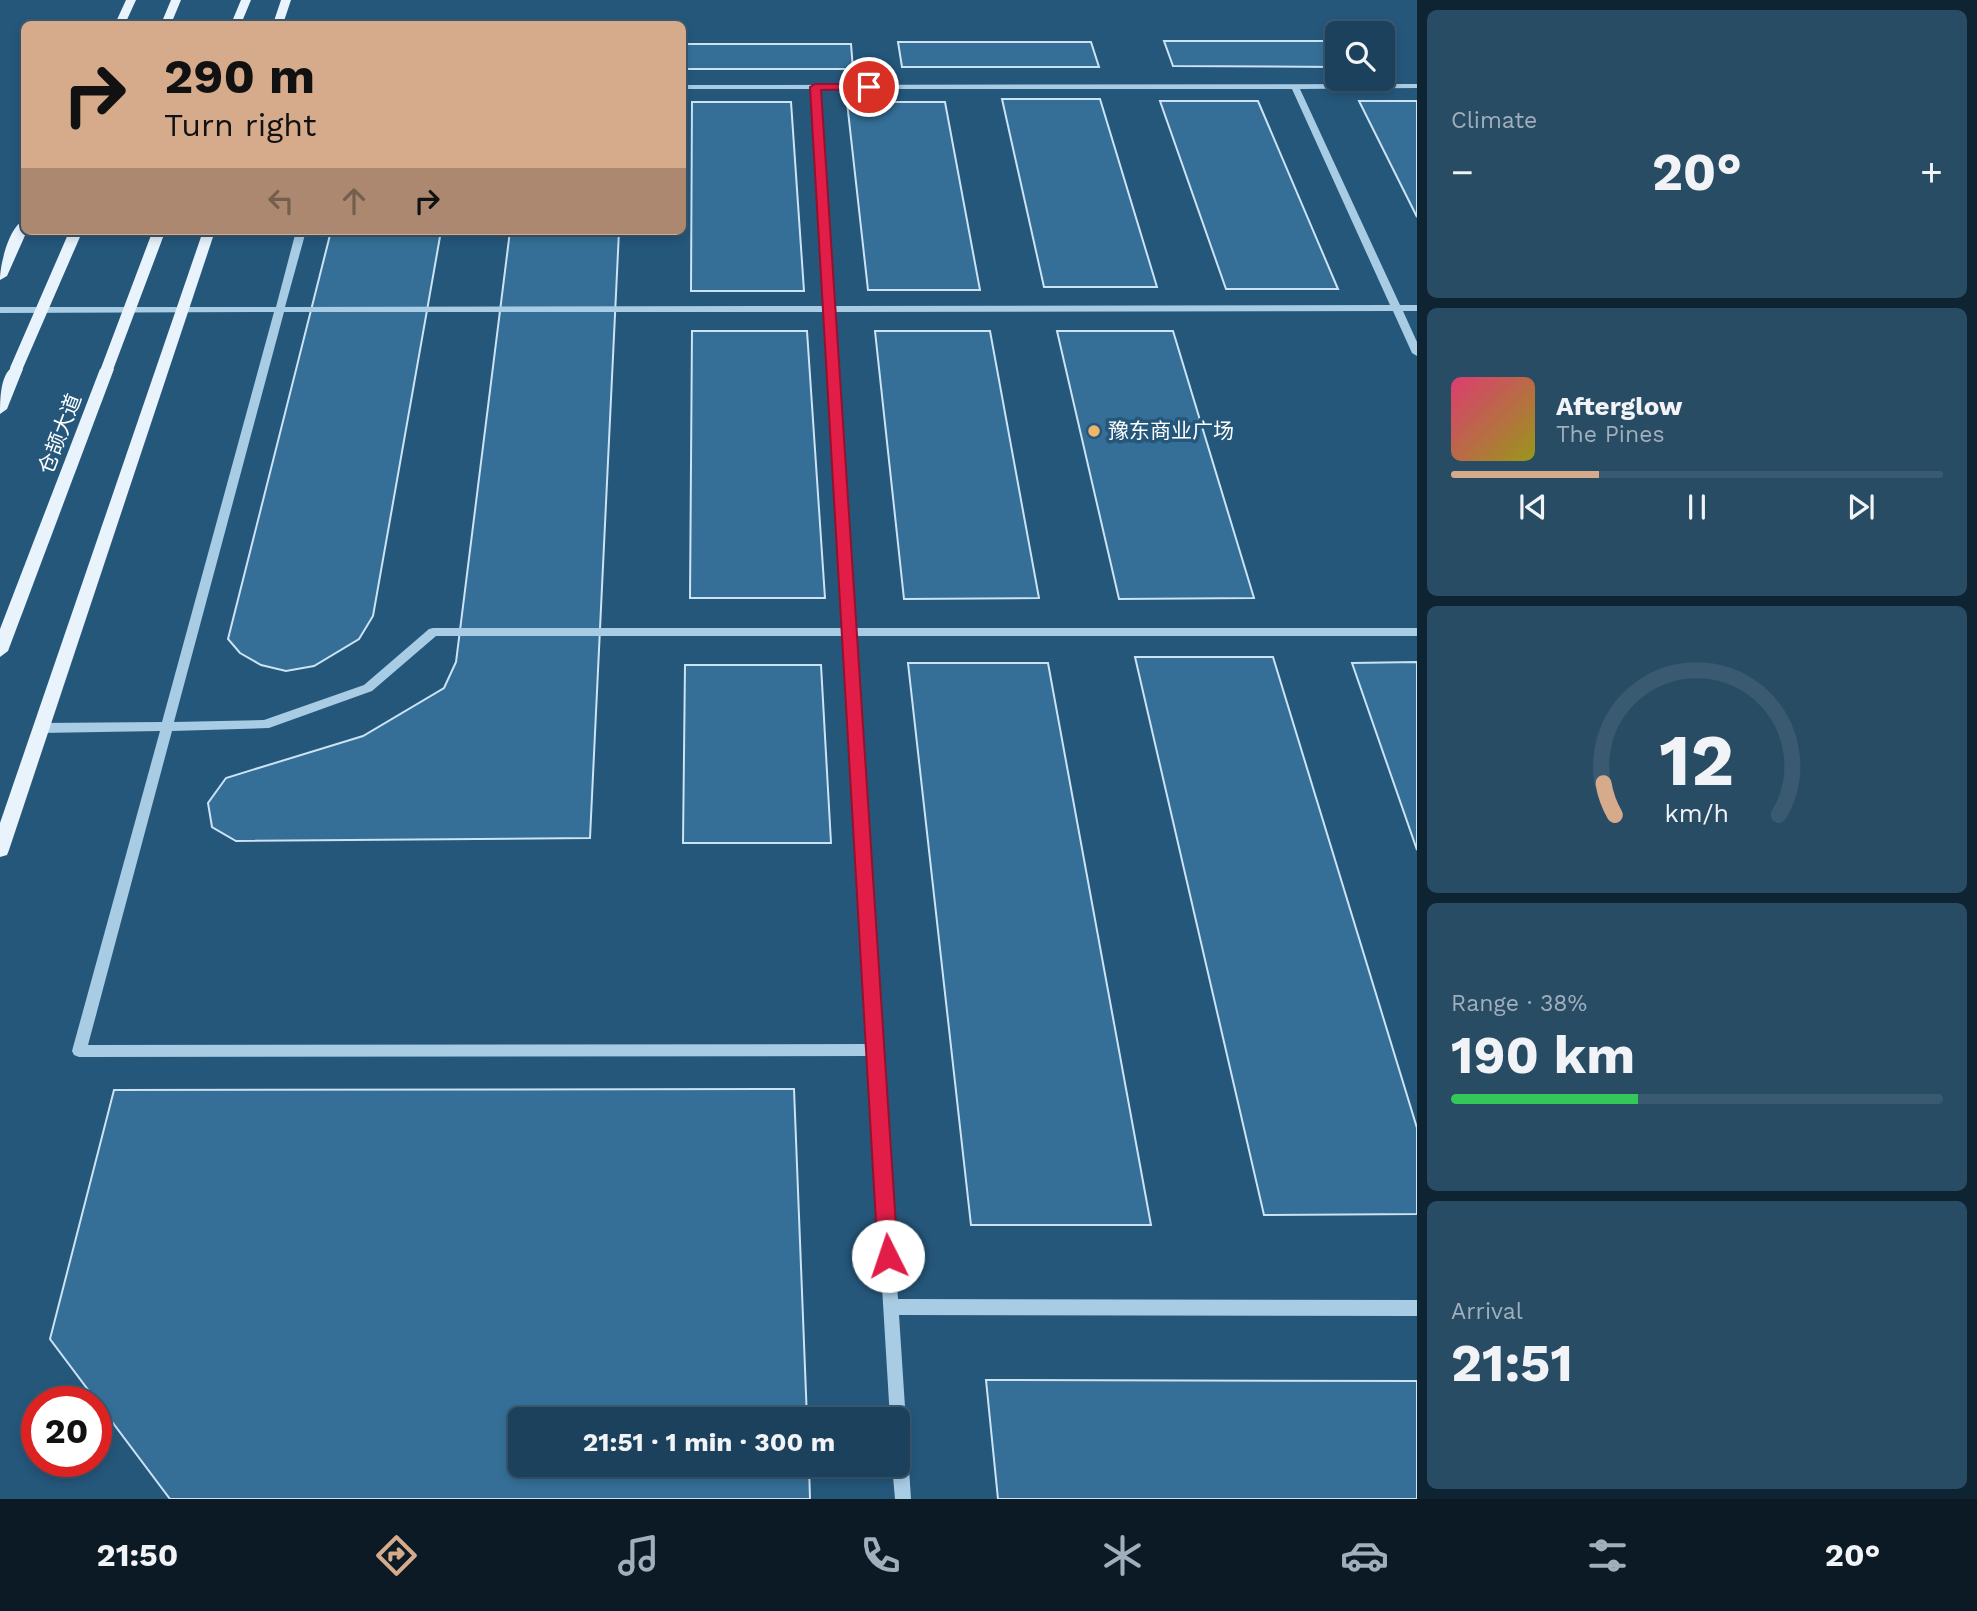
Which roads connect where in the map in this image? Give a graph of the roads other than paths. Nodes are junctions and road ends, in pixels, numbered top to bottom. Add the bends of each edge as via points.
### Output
1 (131, 0) edge
2 (176, 0) edge
3 (246, 0) edge
4 (286, 0) edge
5 (121, 21) edge
6 (167, 21) edge
7 (237, 21) edge
8 (279, 21) edge
9 (1295, 86) junction
10 (1417, 86) edge
11 (686, 87) edge
12 (815, 87) junction
13 (21, 231) edge
14 (74, 235) edge
15 (157, 235) edge
16 (208, 235) edge
17 (300, 235) edge
18 (0, 276) edge
19 (183, 308) junction
20 (829, 308) junction
21 (1396, 308) junction
22 (1417, 308) edge
23 (280, 309) junction
24 (0, 310) edge
25 (1417, 353) edge
26 (0, 409) edge
27 (1417, 632) edge
28 (849, 633) junction
29 (0, 651) edge
30 (41, 728) junction
31 (168, 728) junction
32 (0, 850) edge
33 (875, 1050) junction
34 (891, 1307) junction
35 (1417, 1308) edge
36 (897, 1407) edge
37 (902, 1477) edge
38 (903, 1499) edge

1 - 5 main road
2 - 6 main road
3 - 7 main road
4 - 8 main road
9 - 10 lane
9 - 12 lane
9 - 21 lane
11 - 12 lane
12 - 20 lane
13 - 18 main road
14 - 26 main road, bridge
15 - 29 main road, 仓颉大道, bridge
16 - 19 main road
17 - 23 lane
19 - 23 lane
19 - 24 lane
19 - 30 main road
20 - 21 lane
20 - 23 lane
20 - 28 lane
21 - 22 lane
21 - 25 lane
23 - 31 lane
27 - 28 lane
28 - 31 lane via 433,632 368,688 265,725
28 - 33 lane
30 - 31 lane
30 - 32 main road
31 - 33 lane via 79,1051
33 - 34 lane
34 - 35 lane
34 - 36 lane
37 - 38 lane

